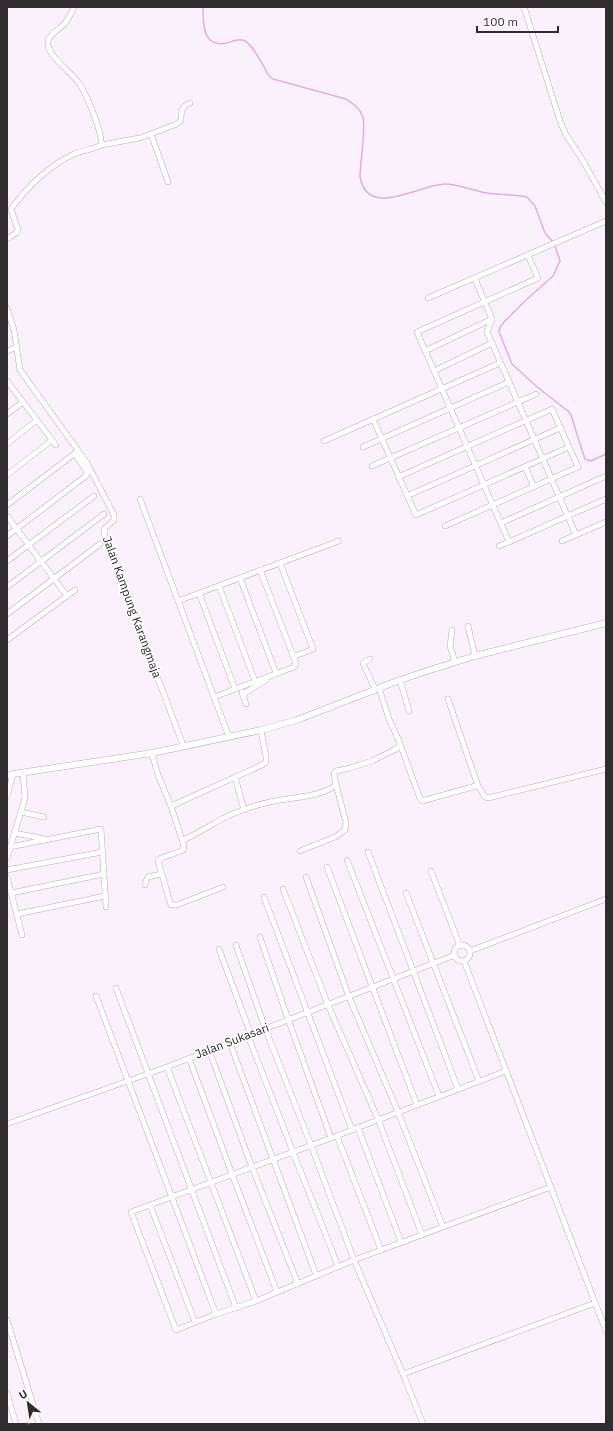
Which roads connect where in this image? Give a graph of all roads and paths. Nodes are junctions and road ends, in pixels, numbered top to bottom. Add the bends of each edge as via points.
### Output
1 (74, 7) edge
2 (524, 7) edge
3 (190, 103) dead end
4 (151, 134) junction
5 (101, 145) junction
6 (168, 182) dead end
7 (606, 202) edge
8 (606, 222) edge
9 (7, 239) edge
10 (528, 256) junction
11 (475, 279) junction
12 (428, 298) dead end
13 (484, 302) junction
14 (7, 308) edge
15 (492, 319) junction
16 (492, 343) junction
17 (17, 347) junction
18 (7, 351) edge
19 (425, 351) junction
20 (500, 363) junction
21 (434, 370) junction
22 (509, 382) junction
23 (8, 383) edge
24 (442, 389) junction
25 (536, 394) dead end
26 (23, 402) junction
27 (517, 402) junction
28 (450, 408) junction
29 (7, 414) edge
30 (373, 419) junction
31 (37, 420) junction
32 (526, 420) junction
33 (459, 427) junction
34 (560, 428) junction
35 (381, 438) junction
36 (534, 439) junction
37 (52, 440) junction
38 (324, 441) dead end
39 (7, 444) edge
40 (56, 445) dead end
41 (467, 446) junction
42 (363, 447) dead end
43 (569, 448) junction
44 (77, 452) junction
45 (390, 458) junction
46 (543, 459) junction
47 (475, 465) junction
48 (372, 466) dead end
49 (525, 467) junction
50 (7, 475) edge
51 (606, 476) edge
52 (398, 477) junction
53 (552, 479) junction
54 (484, 485) junction
55 (534, 487) junction
56 (94, 496) dead end
57 (407, 496) junction
58 (559, 497) junction
59 (606, 498) edge
60 (140, 499) dead end
61 (493, 505) junction
62 (7, 506) edge
63 (104, 514) dead end
64 (7, 516) edge
65 (568, 516) junction
66 (606, 522) edge
67 (501, 523) junction
68 (445, 526) dead end
69 (17, 529) junction
70 (576, 535) junction
71 (7, 536) edge
72 (339, 540) dead end
73 (562, 541) dead end
74 (509, 542) junction
75 (100, 544) dead end
76 (29, 545) junction
77 (499, 546) dead end
78 (7, 561) edge
79 (41, 562) junction
80 (280, 563) junction
81 (260, 570) junction
82 (54, 578) junction
83 (240, 578) junction
84 (219, 586) junction
85 (7, 587) edge
86 (75, 590) dead end
87 (199, 593) junction
88 (67, 596) junction
89 (178, 601) junction
90 (7, 614) edge
91 (606, 623) edge
92 (468, 626) dead end
93 (452, 630) dead end
94 (7, 640) edge
95 (475, 656) junction
96 (293, 657) junction
97 (370, 659) dead end
98 (455, 662) junction
99 (276, 673) junction
100 (400, 680) junction
101 (255, 681) junction
102 (238, 688) junction
103 (377, 689) junction
104 (242, 694) junction
105 (214, 697) junction
106 (448, 699) dead end
107 (246, 704) dead end
108 (409, 711) dead end
109 (261, 730) junction
110 (229, 737) junction
111 (400, 744) junction
112 (183, 746) junction
113 (152, 752) junction
114 (606, 769) edge
115 (23, 773) junction
116 (9, 774) edge
117 (235, 777) junction
118 (336, 784) junction
119 (478, 786) junction
120 (7, 796) edge
121 (170, 806) junction
122 (244, 810) junction
123 (21, 812) junction
124 (44, 817) dead end
125 (14, 833) junction
126 (48, 840) junction
127 (183, 840) junction
128 (10, 847) junction
129 (300, 851) dead end
130 (102, 852) junction
131 (368, 852) dead end
132 (7, 858) edge
133 (347, 860) dead end
134 (327, 867) dead end
135 (7, 870) edge
136 (431, 871) dead end
137 (104, 874) junction
138 (161, 874) junction
139 (7, 877) edge
140 (306, 877) dead end
141 (145, 885) dead end
142 (223, 887) dead end
143 (283, 889) dead end
144 (11, 893) junction
145 (406, 893) dead end
146 (105, 896) junction
147 (264, 897) dead end
148 (606, 899) edge
149 (106, 907) dead end
150 (17, 914) junction
151 (22, 935) dead end
152 (260, 937) dead end
153 (236, 945) dead end
154 (460, 946) junction
155 (219, 949) dead end
156 (470, 951) junction
157 (455, 955) junction
158 (464, 961) junction
159 (433, 964) junction
160 (413, 972) junction
161 (393, 979) junction
162 (373, 987) junction
163 (116, 988) dead end
164 (96, 996) dead end
165 (349, 997) junction
166 (328, 1005) junction
167 (309, 1013) junction
168 (288, 1019) junction
169 (266, 1028) junction
170 (250, 1035) junction
171 (230, 1043) junction
172 (210, 1050) junction
173 (189, 1058) junction
174 (167, 1067) junction
175 (506, 1071) junction
176 (148, 1073) junction
177 (127, 1081) junction
178 (479, 1081) junction
179 (458, 1089) junction
180 (439, 1096) junction
181 (417, 1105) junction
182 (398, 1112) junction
183 (378, 1120) junction
184 (7, 1124) edge
185 (355, 1129) junction
186 (334, 1137) junction
187 (311, 1145) junction
188 (292, 1152) junction
189 (274, 1159) junction
190 (252, 1167) junction
191 (232, 1174) junction
192 (212, 1182) junction
193 (551, 1187) junction
194 (192, 1189) junction
195 (170, 1197) junction
196 (150, 1205) junction
197 (443, 1227) junction
198 (422, 1235) junction
199 (401, 1242) junction
200 (381, 1250) junction
201 (354, 1260) junction
202 (338, 1266) junction
203 (316, 1276) junction
204 (298, 1284) junction
205 (278, 1292) junction
206 (256, 1301) junction
207 (595, 1303) junction
208 (236, 1308) junction
209 (216, 1314) junction
210 (7, 1322) edge
211 (195, 1322) junction
212 (606, 1331) edge
213 (14, 1342) junction
214 (7, 1345) edge
215 (403, 1374) junction
216 (7, 1393) edge
217 (16, 1424) edge
218 (39, 1424) edge
219 (423, 1424) edge

1 - 5 street via 66,22 50,36 48,48 84,91
2 - 7 street via 560,121
3 - 4 street via 182,109 180,123
4 - 5 street via 129,141
4 - 6 street
5 - 9 street via 61,161 35,181 11,209 18,230
8 - 10 street
10 - 11 street
10 - 13 street via 538,278
11 - 12 street
11 - 13 street
13 - 15 street
13 - 19 street via 417,332
14 - 17 street, Jalan Kampung Karangmaja
15 - 16 street via 487,332
15 - 19 street
16 - 20 street
16 - 21 street
17 - 18 street
17 - 44 street, Jalan Kampung Karangmaja via 21,373
19 - 21 street
20 - 22 street
20 - 24 street
21 - 24 street
22 - 27 street
22 - 28 street
23 - 26 street
24 - 28 street
24 - 30 street
25 - 27 street
26 - 29 street
26 - 31 street
27 - 32 street
27 - 33 street
28 - 33 street
28 - 35 street
30 - 35 street
30 - 38 street
31 - 37 street
31 - 39 street
32 - 34 street via 552,409
32 - 36 street
32 - 41 street
33 - 41 street
33 - 45 street
34 - 36 street
34 - 43 street
35 - 42 street
35 - 45 street
36 - 46 street
36 - 47 street
37 - 40 street
37 - 50 street
41 - 47 street
41 - 52 street
43 - 46 street
43 - 53 street via 578,467
44 - 62 street
44 - 69 street via 87,475
44 - 112 street, Jalan Kampung Karangmaja via 87,463 114,517 104,529 106,538
45 - 48 street
45 - 52 street
46 - 49 street
46 - 53 street
47 - 54 street
47 - 57 street
49 - 54 street
49 - 55 street
51 - 58 street
52 - 57 street
53 - 55 street
53 - 58 street
54 - 57 street via 416,515
54 - 61 street
55 - 61 street
56 - 76 street
58 - 65 street
58 - 67 street
59 - 65 street
60 - 89 street
61 - 67 street
61 - 68 street
63 - 79 street
64 - 69 street
65 - 70 street
65 - 74 street
66 - 70 street
67 - 74 street
69 - 71 street
69 - 76 street
70 - 73 street
72 - 80 street
74 - 77 street
75 - 82 street
76 - 78 street
76 - 79 street
79 - 82 street
79 - 85 street
80 - 81 street
80 - 96 street via 313,649
81 - 83 street
81 - 96 street
82 - 88 street
82 - 90 street
83 - 84 street
83 - 99 street
84 - 87 street
84 - 101 street
86 - 88 street
87 - 89 street
87 - 102 street
88 - 94 street
89 - 105 street
91 - 95 street
92 - 95 street
93 - 98 street via 450,646
95 - 98 street
96 - 99 street via 296,663 294,667
97 - 103 street via 363,663
98 - 100 street
99 - 101 street
99 - 104 street
100 - 103 street
100 - 108 street
101 - 102 street
102 - 104 street
102 - 105 street
103 - 109 street via 297,720
103 - 111 street
104 - 107 street
105 - 110 street
106 - 119 street
109 - 110 street
109 - 117 street via 266,762
110 - 112 street
111 - 118 street via 395,750 372,761 336,771
111 - 119 street via 422,801
112 - 113 street
113 - 115 street
113 - 121 street
114 - 119 street via 488,798
115 - 116 street
115 - 123 street via 25,798
116 - 120 street
117 - 121 street
117 - 122 street
118 - 122 street via 319,792
118 - 129 street via 346,823 345,830 335,837
121 - 127 street
122 - 127 street
123 - 124 street
123 - 125 street
125 - 126 street
125 - 128 street
126 - 128 street
126 - 130 street via 101,830
127 - 138 street via 182,850 158,860
128 - 132 street
130 - 135 street
130 - 137 street
131 - 160 street
133 - 161 street
134 - 162 street
136 - 154 street
137 - 144 street
137 - 146 street
138 - 141 street via 148,877
138 - 142 street via 172,905
139 - 144 street
140 - 165 street
143 - 166 street
144 - 150 street
145 - 159 street
146 - 149 street
146 - 150 street
147 - 167 street
148 - 156 street
150 - 151 street
152 - 168 street
153 - 169 street
154 - 156 street via 467,947
154 - 157 street via 456,949
155 - 170 street
156 - 158 street via 470,956
157 - 158 street via 457,959
157 - 159 street, Jalan Sukasari
158 - 175 street
159 - 160 street, Jalan Sukasari
159 - 178 street
160 - 161 street, Jalan Sukasari
160 - 179 street
161 - 162 street, Jalan Sukasari
161 - 180 street
162 - 165 street, Jalan Sukasari
162 - 181 street
163 - 176 street
164 - 177 street
165 - 166 street, Jalan Sukasari
165 - 182 street
166 - 167 street, Jalan Sukasari
166 - 183 street
167 - 168 street, Jalan Sukasari
167 - 185 street
168 - 169 street, Jalan Sukasari
168 - 186 street
169 - 170 street, Jalan Sukasari
169 - 187 street
170 - 171 street, Jalan Sukasari
170 - 188 street
171 - 172 street, Jalan Sukasari
171 - 189 street
172 - 173 street, Jalan Sukasari
172 - 190 street
173 - 174 street, Jalan Sukasari
173 - 191 street
174 - 176 street, Jalan Sukasari
174 - 192 street
175 - 178 street
175 - 193 street
176 - 177 street, Jalan Sukasari
176 - 194 street
177 - 184 street, Jalan Sukasari
177 - 195 street
178 - 179 street
179 - 180 street
180 - 181 street
181 - 182 street
182 - 183 street
182 - 197 street
183 - 185 street
183 - 198 street
185 - 186 street
185 - 199 street
186 - 187 street
186 - 200 street
187 - 188 street
187 - 201 street
188 - 189 street
188 - 202 street
189 - 190 street
189 - 203 street
190 - 191 street
190 - 204 street
191 - 192 street
191 - 205 street
192 - 194 street
192 - 206 street
193 - 197 street
193 - 207 street
194 - 195 street
194 - 208 street
195 - 196 street
195 - 209 street
196 - 211 street
196 - 211 street via 131,1212 176,1330
197 - 198 street
198 - 199 street
199 - 200 street
200 - 201 street
201 - 202 street
201 - 215 street
202 - 203 street
203 - 204 street
204 - 205 street
205 - 206 street
206 - 208 street
207 - 212 street
207 - 215 street
208 - 209 street
209 - 211 street
210 - 213 street
213 - 214 street
213 - 218 street
215 - 219 street
216 - 217 street

